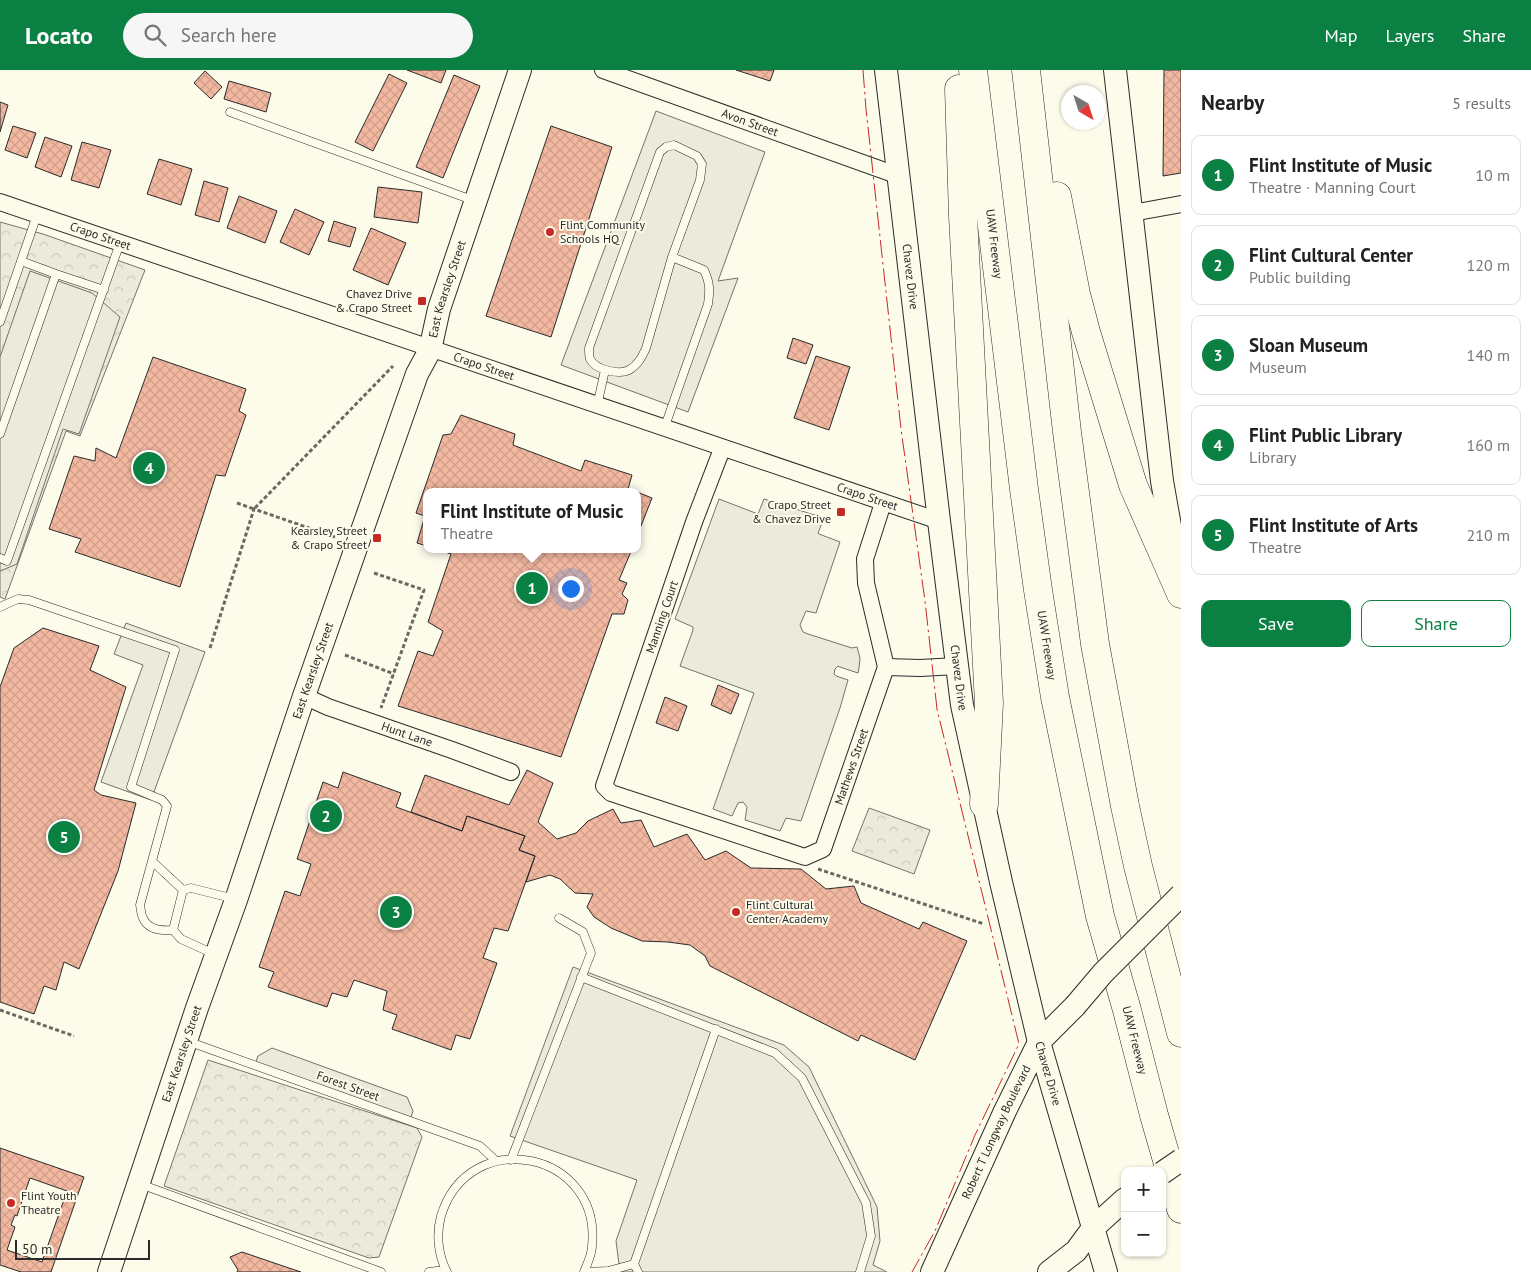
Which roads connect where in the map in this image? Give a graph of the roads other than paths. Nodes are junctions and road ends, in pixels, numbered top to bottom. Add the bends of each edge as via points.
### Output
1 (520, 70) edge
2 (603, 70) edge
3 (886, 70) edge
4 (959, 70) edge
5 (973, 70) edge
6 (1026, 70) edge
7 (1032, 70) edge
8 (1115, 70) edge
9 (230, 112) dead end
10 (899, 176) junction
11 (477, 201) junction
12 (0, 202) edge
13 (1181, 204) edge
14 (1132, 213) junction
15 (37, 215) junction
16 (120, 242) junction
17 (672, 257) junction
18 (21, 261) junction
19 (56, 274) junction
20 (104, 290) junction
21 (0, 322) edge
22 (430, 350) junction
23 (605, 370) junction
24 (597, 406) junction
25 (664, 429) junction
26 (0, 434) edge
27 (722, 449) junction
28 (883, 503) junction
29 (938, 521) junction
30 (0, 558) edge
31 (1181, 589) edge
32 (1181, 594) edge
33 (0, 607) edge
34 (957, 666) junction
35 (886, 667) junction
36 (304, 696) junction
37 (511, 772) dead end
38 (984, 804) junction
39 (805, 857) joint
40 (153, 862) junction
41 (184, 890) junction
42 (1181, 895) edge
43 (236, 900) junction
44 (560, 918) dead end
45 (173, 930) junction
46 (216, 954) junction
47 (581, 977) junction
48 (716, 1029) junction
49 (1181, 1034) edge
50 (187, 1041) junction
51 (1040, 1042) junction
52 (511, 1160) junction
53 (1181, 1160) edge
54 (496, 1161) junction
55 (1166, 1170) edge
56 (139, 1183) junction
57 (1121, 1203) edge
58 (1181, 1209) edge
59 (1092, 1228) junction
60 (634, 1264) junction
61 (940, 1270) edge
62 (446, 1271) edge
63 (108, 1272) edge
64 (381, 1272) edge
65 (429, 1272) edge
66 (585, 1272) edge
67 (638, 1272) edge
68 (860, 1272) edge
69 (1049, 1272) edge
70 (1106, 1272) edge

1 - 11 main road, East Kearsley Street
2 - 10 street, Avon Street
3 - 10 main road, Chavez Drive
4 - 38 highway via 963,216 989,702
5 - 58 highway, UAW Freeway via 1027,508 1055,697 1100,916
6 - 49 highway via 1095,644 1138,866
7 - 32 highway via 1086,332 1133,485
8 - 14 main road
9 - 11 lane
10 - 29 main road, Chavez Drive
11 - 22 main road, East Kearsley Street via 440,309
12 - 15 street, Crapo Street
13 - 14 street
14 - 31 main road via 1162,481
15 - 16 street, Crapo Street
15 - 18 lane
16 - 20 lane
16 - 22 street, Crapo Street
17 - 23 lane via 640,361 620,373
17 - 23 lane via 700,180 702,164 697,156 666,146 660,152 589,348 590,360
17 - 25 lane via 704,270 710,282 710,294
18 - 19 lane
18 - 21 lane
19 - 20 lane
19 - 26 lane
20 - 30 lane via 7,561
22 - 24 street, Crapo Street
22 - 36 main road, East Kearsley Street via 417,374
23 - 24 lane
24 - 25 street, Crapo Street
25 - 27 street, Crapo Street
27 - 28 street, Crapo Street
27 - 39 street, Manning Court via 604,786 611,793
28 - 29 street, Crapo Street
28 - 35 street via 865,559 866,583
29 - 34 main road, Chavez Drive
33 - 40 lane via 18,599 30,600 175,650 131,787 162,800 167,806
34 - 35 street
34 - 38 main road, Chavez Drive via 962,706
35 - 39 street, Mathews Street via 823,850
36 - 37 street, Hunt Lane
36 - 43 main road, East Kearsley Street
38 - 51 main road, Chavez Drive
40 - 41 lane
40 - 45 lane via 140,905 142,918 152,928
41 - 43 lane via 191,888
41 - 45 lane
42 - 51 main road, Robert T Longway Boulevard, bridge
43 - 46 main road, East Kearsley Street
44 - 47 lane via 583,932 591,953
45 - 46 lane via 181,939
46 - 50 main road, East Kearsley Street
47 - 48 lane
47 - 52 lane
48 - 60 lane
48 - 68 lane via 775,1053 802,1078 866,1203 871,1236
50 - 54 lane, Forest Street via 480,1146
50 - 56 main road, East Kearsley Street
51 - 59 main road, Chavez Drive
51 - 61 main road, Robert T Longway Boulevard via 1004,1111
52 - 54 lane
52 - 66 lane via 522,1158 546,1165 568,1178 584,1198 592,1222 592,1248
53 - 55 main road, bridge
54 - 62 lane via 475,1170 458,1184 445,1204 438,1225 438,1248
56 - 63 main road, East Kearsley Street
56 - 64 lane
57 - 59 main road
59 - 69 main road via 1076,1250
59 - 70 main road, Chavez Drive
60 - 66 lane via 608,1271
60 - 67 lane
62 - 65 lane

